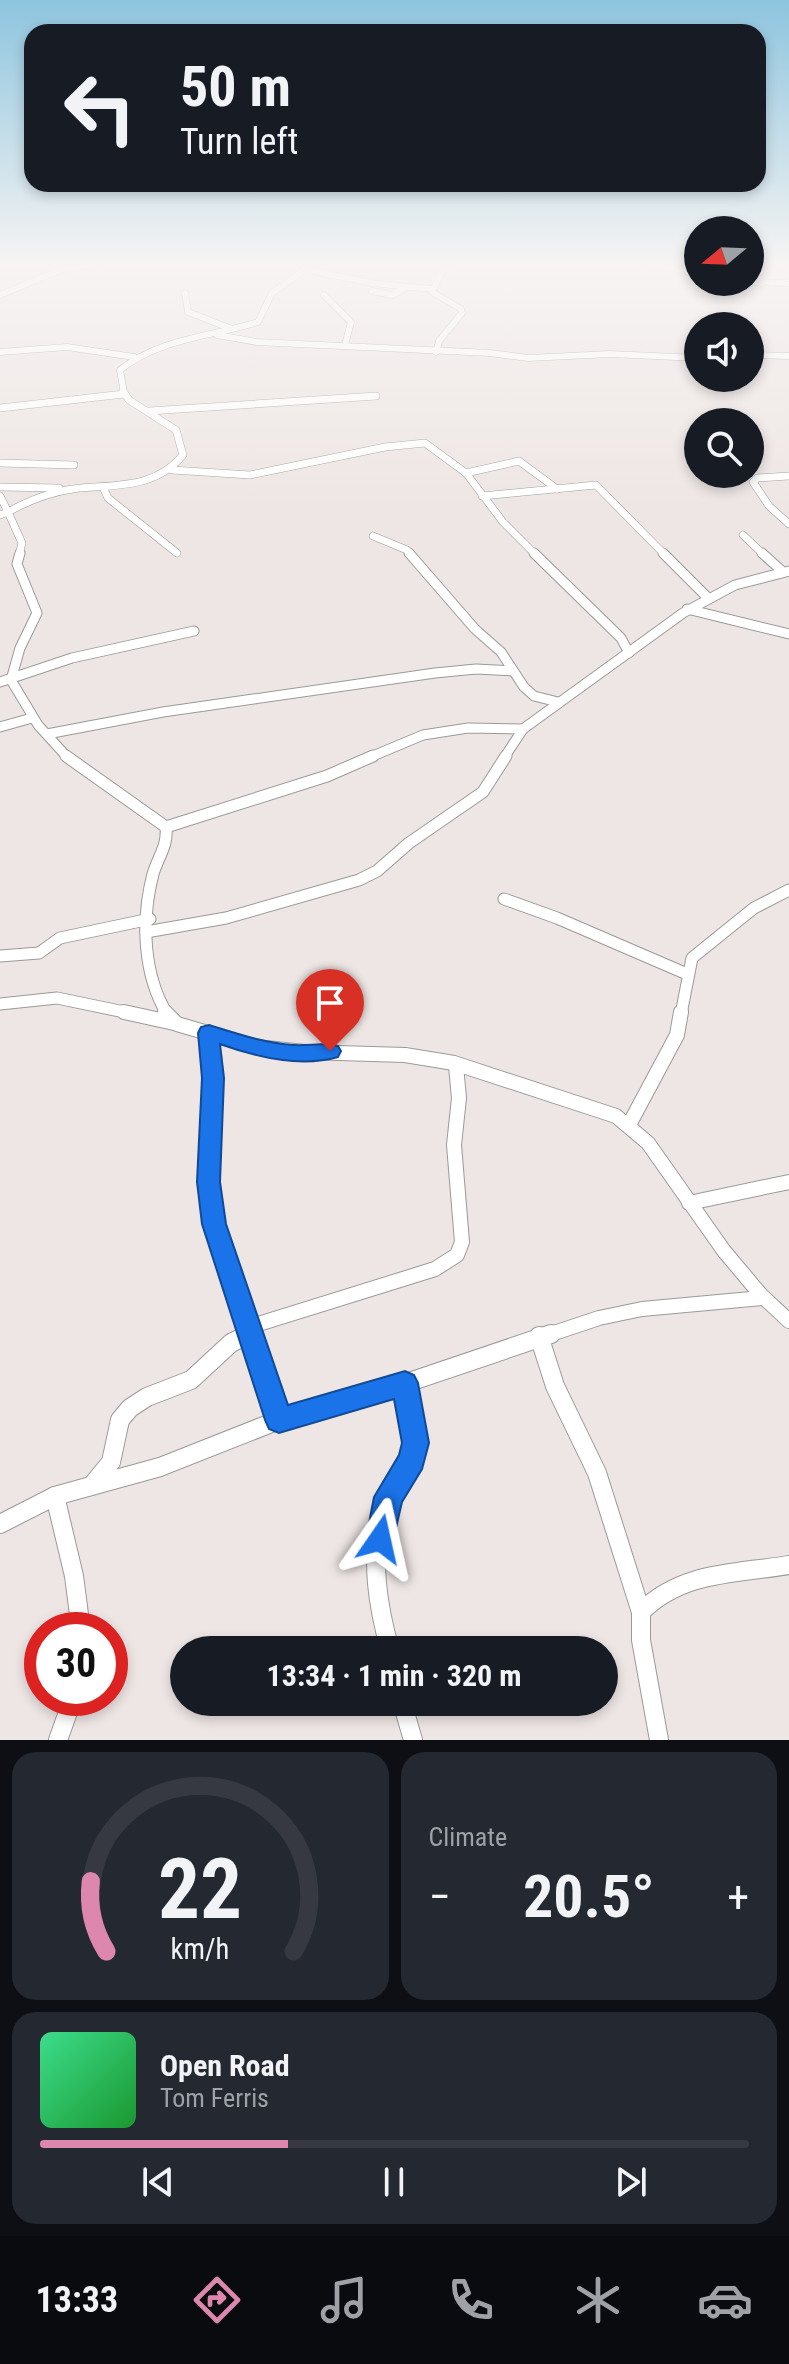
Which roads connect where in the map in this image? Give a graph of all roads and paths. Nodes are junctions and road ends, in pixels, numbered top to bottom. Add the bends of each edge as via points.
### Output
1 (178, 344) edge
2 (328, 344) edge
3 (438, 344) edge
4 (345, 345) joint
5 (0, 352) edge
6 (436, 352) junction
7 (764, 355) edge
8 (789, 356) edge
9 (134, 357) junction
10 (684, 357) edge
11 (124, 394) junction
12 (376, 396) dead end
13 (0, 408) edge
14 (148, 411) junction
15 (0, 463) edge
16 (74, 465) dead end
17 (172, 470) junction
18 (466, 473) junction
19 (789, 476) edge
20 (0, 487) edge
21 (103, 487) junction
22 (74, 489) junction
23 (557, 489) junction
24 (0, 496) edge
25 (482, 496) junction
26 (4, 514) edge
27 (789, 524) edge
28 (743, 535) dead end
29 (373, 536) dead end
30 (177, 553) dead end
31 (785, 571) edge
32 (708, 598) junction
33 (687, 609) junction
34 (194, 631) dead end
35 (789, 634) edge
36 (629, 653) junction
37 (513, 671) junction
38 (6, 681) edge
39 (558, 702) junction
40 (32, 718) junction
41 (0, 727) edge
42 (523, 729) junction
43 (47, 734) junction
44 (166, 827) junction
45 (789, 890) edge
46 (504, 899) dead end
47 (150, 919) junction
48 (146, 932) junction
49 (0, 956) edge
50 (687, 974) junction
51 (0, 1004) edge
52 (174, 1023) junction
53 (209, 1033) junction
54 (456, 1066) junction
55 (630, 1123) junction
56 (789, 1182) edge
57 (689, 1203) junction
58 (762, 1298) junction
59 (789, 1321) edge
60 (249, 1330) junction
61 (539, 1336) junction
62 (405, 1383) junction
63 (279, 1420) junction
64 (93, 1484) junction
65 (55, 1496) junction
66 (0, 1524) edge
67 (789, 1565) edge
68 (79, 1612) edge
69 (641, 1612) junction
70 (386, 1636) edge
71 (67, 1716) edge
72 (406, 1716) edge
73 (58, 1740) edge
74 (413, 1740) edge
75 (659, 1740) edge

1 - 9 street
2 - 4 street
3 - 6 street
4 - 6 street
5 - 9 street via 67,347
6 - 10 street via 528,358
7 - 8 street
9 - 11 street via 120,370
11 - 13 street
11 - 14 street
12 - 14 street
14 - 17 street via 180,438 183,455
15 - 16 street
17 - 18 street via 250,475 415,442 433,447
17 - 21 street via 152,480
18 - 23 street via 519,461
18 - 25 street
19 - 27 street via 753,482
20 - 22 street
21 - 22 street
21 - 30 street via 108,498
22 - 26 street via 30,500
23 - 25 street
23 - 32 street via 596,485
24 - 26 street
25 - 36 street via 621,638
26 - 38 street via 22,543 17,564 37,613
28 - 31 street
29 - 37 street via 412,554
31 - 32 street
32 - 33 street
33 - 35 street
33 - 36 street
34 - 38 street via 72,658
36 - 39 street
37 - 39 street via 534,696
37 - 43 street via 475,670 252,696
38 - 40 street
39 - 42 street
40 - 41 street
40 - 43 street
42 - 44 street via 468,728 423,735 327,776
42 - 48 street via 483,792 373,874 226,918
43 - 44 street via 75,764
44 - 47 street via 168,845 151,879
45 - 50 street via 754,908 699,950
46 - 50 street
47 - 48 street
47 - 49 street via 60,938 39,953
48 - 52 street via 149,970
50 - 55 street via 677,1035
51 - 52 street via 57,998
52 - 53 street
53 - 54 street via 256,1049 408,1055
53 - 60 street via 211,1205
54 - 55 street
54 - 60 street via 454,1145 462,1242 457,1255 435,1269
55 - 57 street
56 - 57 street
57 - 58 street
58 - 59 street
58 - 61 street via 642,1309
60 - 63 street
60 - 64 street via 191,1380 130,1408 120,1420 111,1462
61 - 62 street
61 - 69 street via 555,1386 597,1473
62 - 63 street
62 - 70 street via 416,1443 381,1522 377,1588
63 - 64 street via 160,1467
64 - 65 street
65 - 66 street
65 - 68 street
67 - 69 street via 689,1579 654,1595
69 - 75 street
71 - 73 street
72 - 74 street

